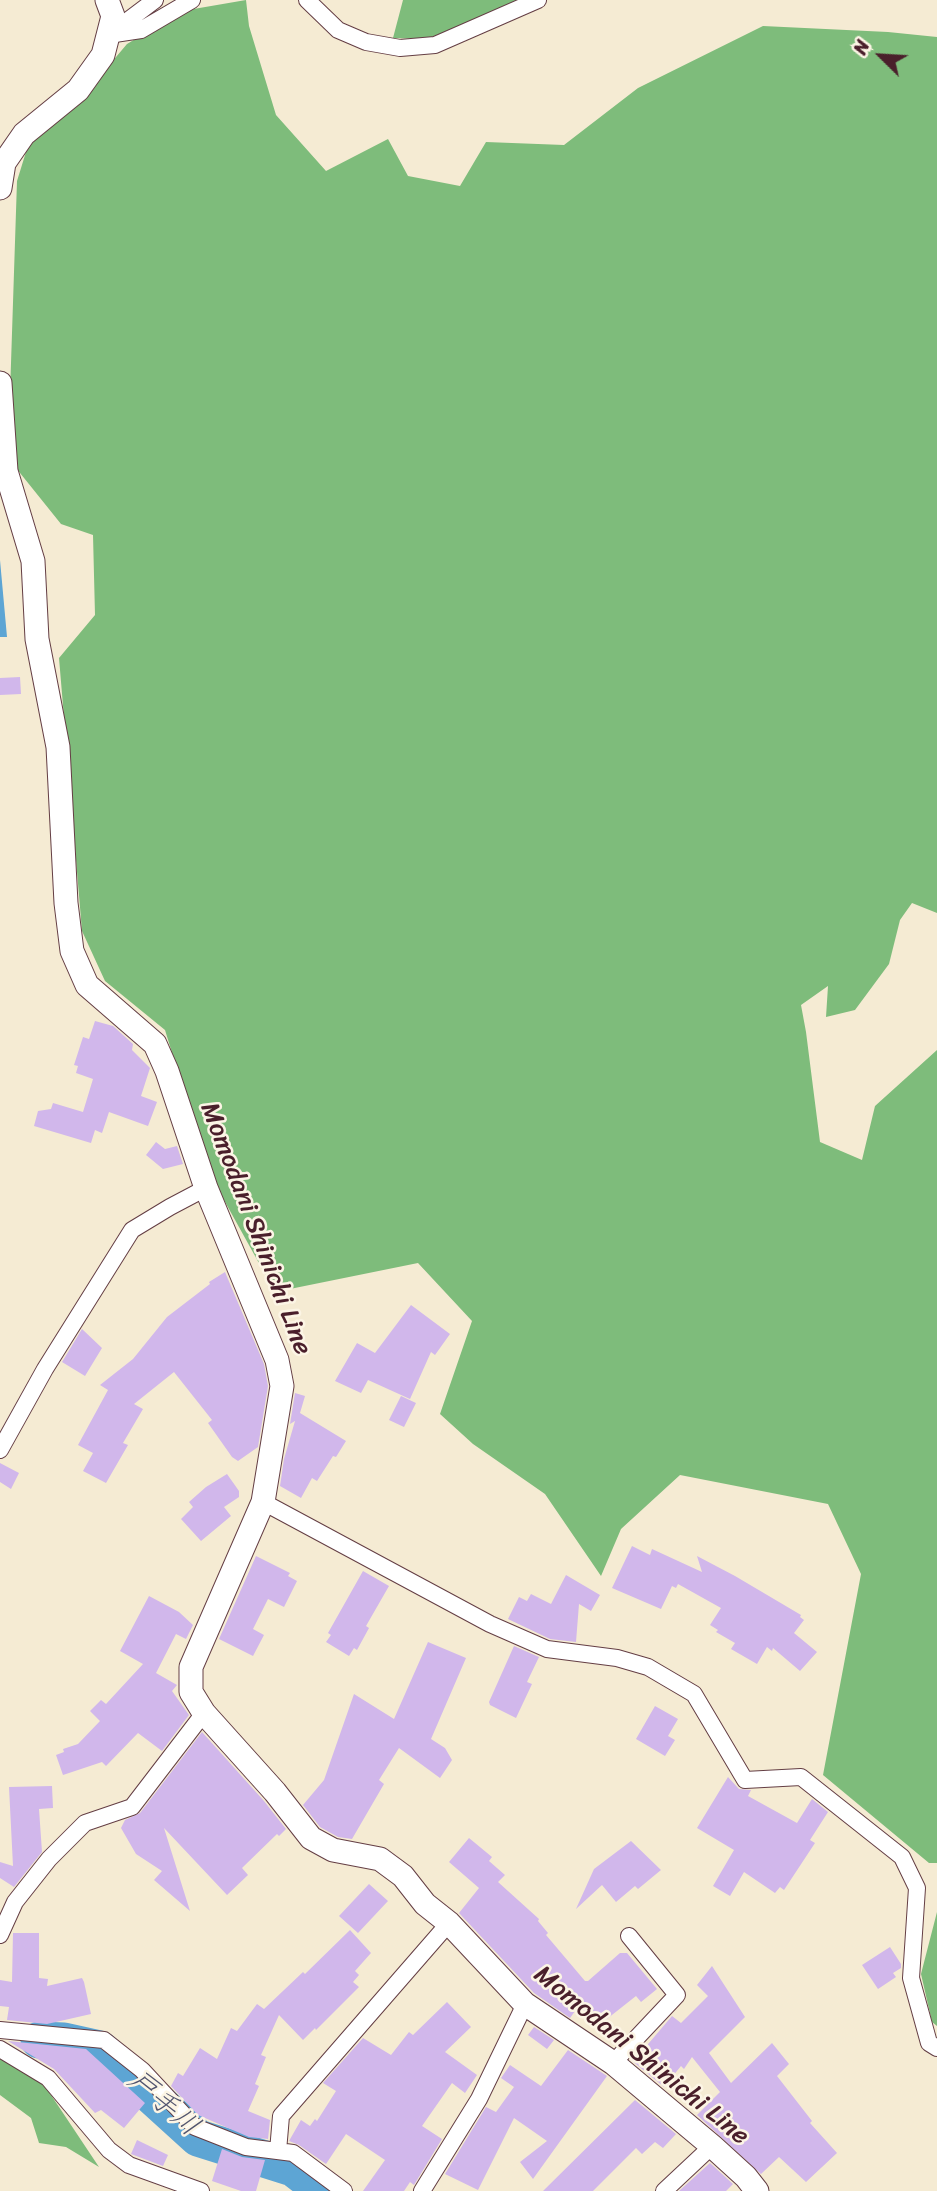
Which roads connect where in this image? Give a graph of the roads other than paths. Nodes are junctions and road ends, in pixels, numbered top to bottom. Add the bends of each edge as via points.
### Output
1 (107, 0) edge
2 (155, 0) edge
3 (192, 0) edge
4 (307, 0) edge
5 (538, 0) edge
6 (108, 35) junction
7 (2, 162) edge
8 (0, 188) edge
9 (0, 383) edge
10 (206, 1188) junction
11 (0, 1450) edge
12 (263, 1502) junction
13 (204, 1713) junction
14 (449, 1923) junction
15 (0, 1935) edge
16 (629, 1936) dead end
17 (525, 2004) junction
18 (0, 2030) edge
19 (937, 2048) edge
20 (0, 2049) edge
21 (613, 2063) junction
22 (712, 2146) junction
23 (278, 2151) junction
24 (201, 2191) edge
25 (344, 2191) edge
26 (422, 2191) edge
27 (664, 2191) edge
28 (757, 2191) edge

1 - 6 main road via 113,16
2 - 6 street
3 - 6 street via 141,30
4 - 5 street via 338,30 366,42 400,48 435,45
6 - 7 main road via 103,55 78,90 24,134
7 - 8 main road
9 - 10 main road, Momodani Shinichi Line via 6,471 33,561 37,639 58,747 72,951 87,985 155,1044
10 - 11 street via 132,1230
10 - 12 main road, Momodani Shinichi Line via 276,1360 282,1386
12 - 13 main road, Momodani Shinichi Line via 191,1667 191,1692
12 - 19 street via 490,1624 547,1649 618,1658 648,1667 694,1694 745,1780 801,1777 902,1857 917,1888 911,1978 929,2043
13 - 14 main road, Momodani Shinichi Line via 311,1838 333,1850 380,1859
13 - 15 street via 132,1807 85,1823 49,1859 15,1902
14 - 17 main road, Momodani Shinichi Line
14 - 23 street via 281,2116
16 - 21 street via 677,1995
17 - 21 main road, Momodani Shinichi Line
17 - 26 street via 479,2099
18 - 23 street via 104,2040 142,2070 195,2127 246,2147
20 - 24 street via 48,2078 109,2150 129,2165
21 - 22 main road, Momodani Shinichi Line
22 - 27 street
22 - 28 main road, Momodani Shinichi Line
23 - 25 street via 293,2153

